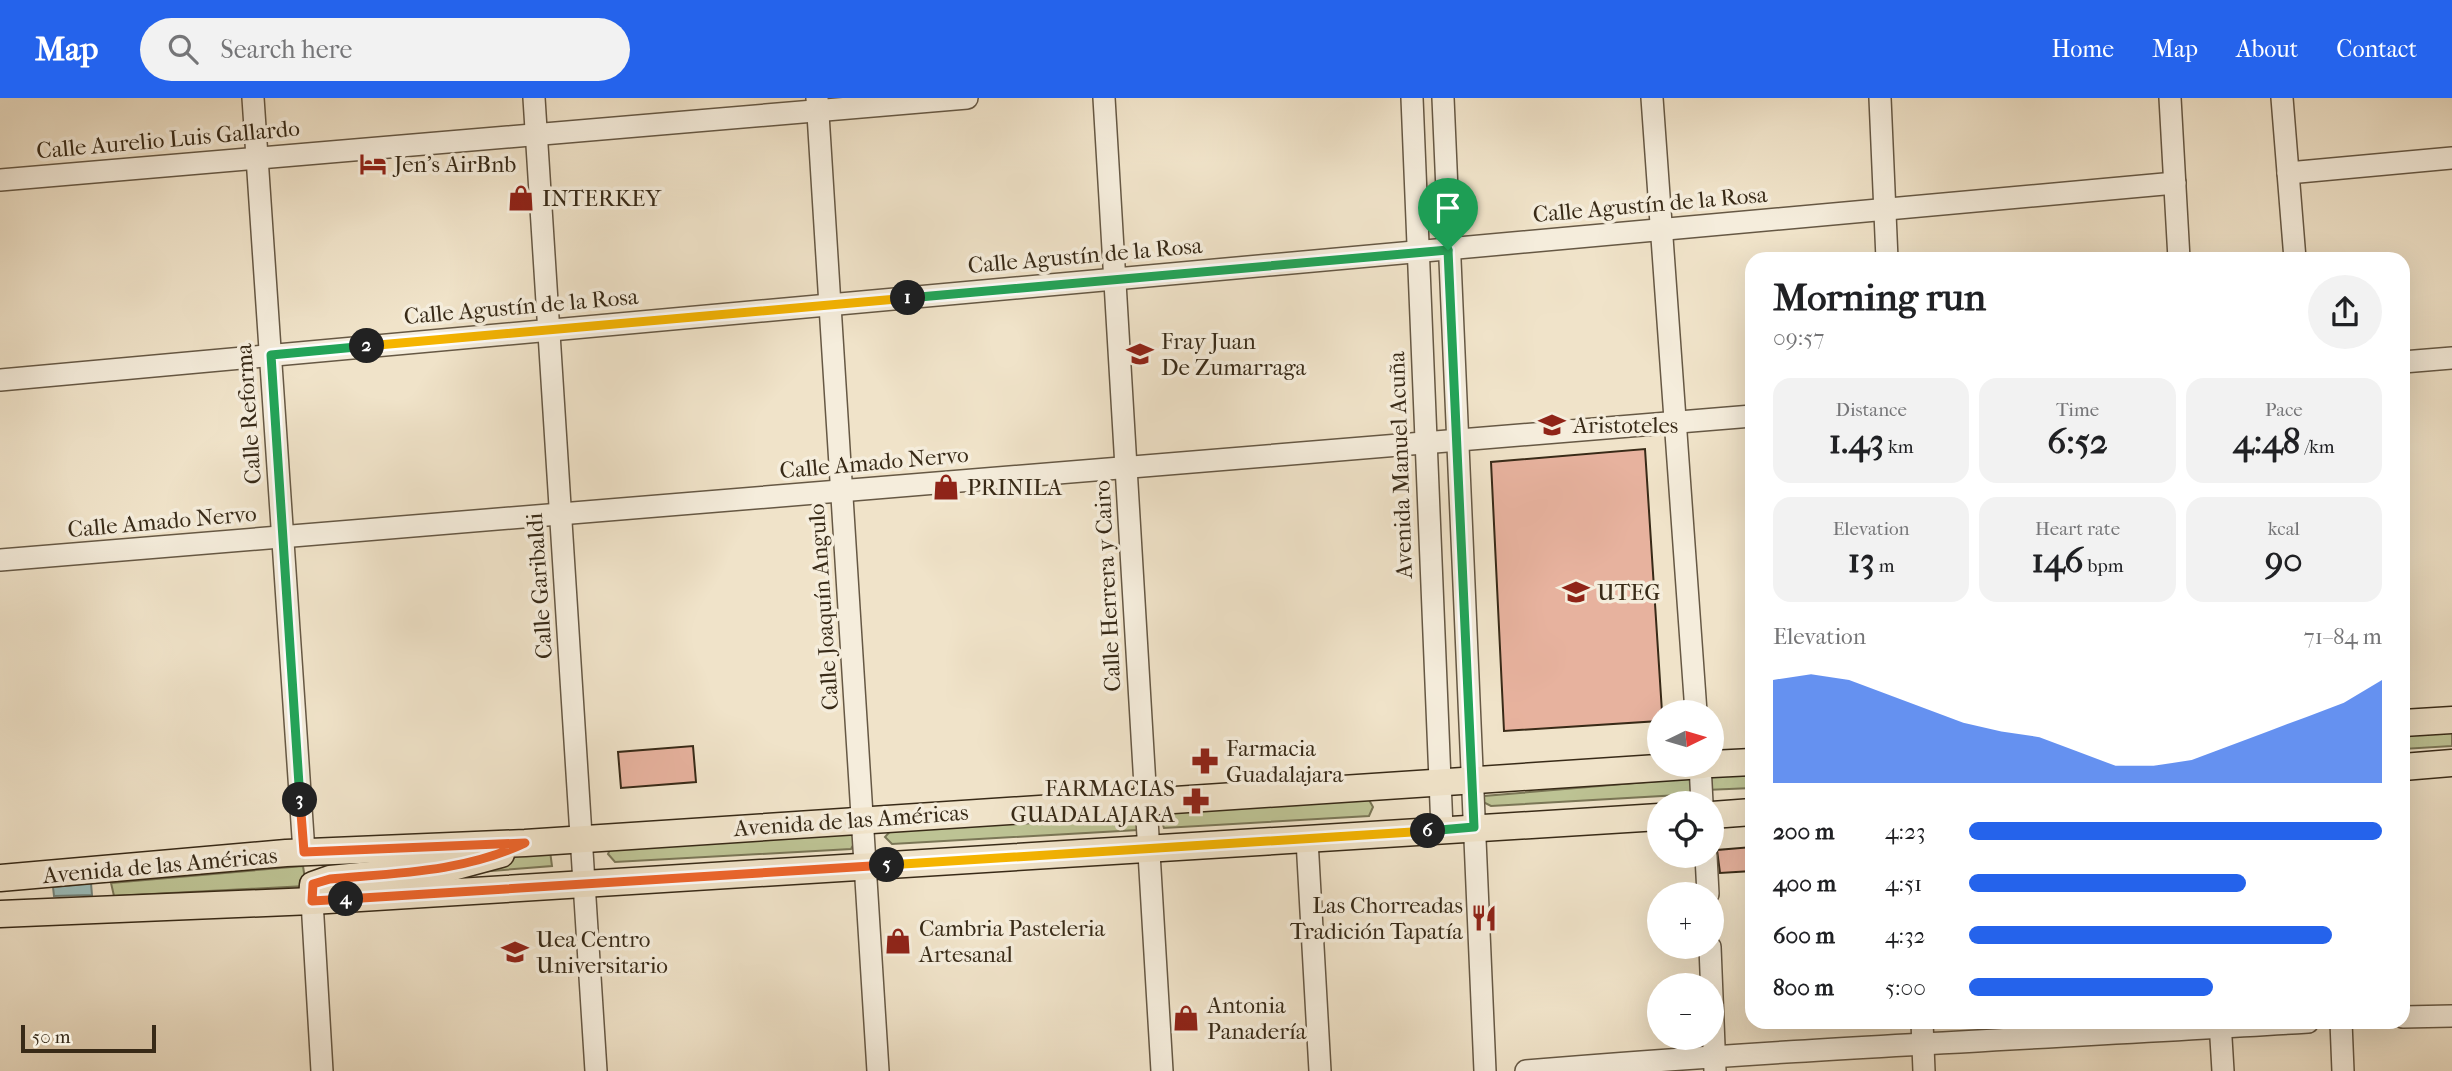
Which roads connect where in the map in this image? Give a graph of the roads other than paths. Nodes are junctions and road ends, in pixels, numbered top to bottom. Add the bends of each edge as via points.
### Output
1 (253, 98) edge
2 (534, 98) edge
3 (967, 98) edge
4 (1104, 98) edge
5 (1412, 98) edge
6 (1443, 98) edge
7 (1652, 98) edge
8 (1880, 98) edge
9 (2170, 98) edge
10 (2282, 98) edge
11 (818, 104) edge
12 (536, 134) junction
13 (257, 158) junction
14 (2452, 158) edge
15 (2288, 173) junction
16 (0, 180) edge
17 (2175, 183) junction
18 (1885, 209) junction
19 (1661, 229) junction
20 (1448, 250) junction
21 (1418, 251) junction
22 (1888, 252) edge
23 (2179, 252) edge
24 (2294, 252) edge
25 (1115, 279) junction
26 (830, 305) junction
27 (549, 330) junction
28 (271, 355) junction
29 (2452, 358) edge
30 (2410, 361) edge
31 (0, 380) edge
32 (1745, 417) edge
33 (1674, 422) junction
34 (1457, 440) junction
35 (1425, 442) junction
36 (1126, 467) junction
37 (842, 491) junction
38 (561, 514) junction
39 (283, 537) junction
40 (0, 560) edge
41 (1695, 700) edge
42 (2452, 720) edge
43 (2410, 723) edge
44 (1745, 762) edge
45 (1724, 763) edge
46 (2452, 763) edge
47 (2410, 766) edge
48 (1647, 768) edge
49 (1473, 778) junction
50 (1440, 781) junction
51 (1146, 802) junction
52 (1745, 813) edge
53 (1724, 814) edge
54 (1647, 818) edge
55 (863, 819) junction
56 (1474, 827) junction
57 (1442, 830) junction
58 (581, 838) junction
59 (1307, 840) junction
60 (525, 843) junction
61 (1149, 848) junction
62 (304, 852) junction
63 (867, 866) junction
64 (0, 878) edge
65 (584, 884) junction
66 (312, 901) junction
67 (0, 914) edge
68 (1711, 959) edge
69 (2452, 1016) edge
70 (2410, 1017) edge
71 (1922, 1029) edge
72 (2163, 1029) edge
73 (2220, 1029) edge
74 (2341, 1029) edge
75 (1923, 1046) junction
76 (1715, 1063) edge
77 (322, 1071) edge
78 (596, 1071) edge
79 (878, 1071) edge
80 (1162, 1071) edge
81 (1320, 1071) edge
82 (1485, 1071) edge
83 (1526, 1071) edge
84 (1924, 1071) edge
85 (2222, 1071) edge
86 (2343, 1071) edge

1 - 13 street, Calle Reforma
2 - 12 street, Calle Garibaldi
3 - 11 street, Calle Aurelio Luis Gallardo
4 - 25 street, Calle Herrera y Cairo
5 - 21 street, Avenida Manuel Acuña
6 - 20 street
7 - 19 street
8 - 18 street
9 - 17 street
10 - 15 street
11 - 12 street, Calle Aurelio Luis Gallardo
11 - 26 street, Calle Joaquín Angulo
12 - 13 street, Calle Aurelio Luis Gallardo
12 - 27 street, Calle Garibaldi
13 - 16 street, Calle Aurelio Luis Gallardo
13 - 28 street, Calle Reforma
14 - 15 street
15 - 24 street
17 - 18 street, Calle Agustín de la Rosa
17 - 23 street
18 - 19 street, Calle Agustín de la Rosa
18 - 22 street
19 - 20 street, Calle Agustín de la Rosa
19 - 33 street
20 - 21 street, Calle Agustín de la Rosa
20 - 34 street
21 - 25 street, Calle Agustín de la Rosa
21 - 35 street, Avenida Manuel Acuña
25 - 26 street, Calle Agustín de la Rosa
25 - 36 street, Calle Herrera y Cairo
26 - 27 street, Calle Agustín de la Rosa
26 - 37 street, Calle Joaquín Angulo
27 - 28 street, Calle Agustín de la Rosa
27 - 38 street, Calle Garibaldi
28 - 31 street, Calle Agustín de la Rosa
28 - 39 street, Calle Reforma
29 - 30 street
32 - 33 street, Calle Amado Nervo
33 - 34 street, Calle Amado Nervo
33 - 41 street
34 - 35 street, Calle Amado Nervo
34 - 49 street
35 - 36 street, Calle Amado Nervo
35 - 50 street, Avenida Manuel Acuña
36 - 37 street, Calle Amado Nervo
36 - 51 street, Calle Herrera y Cairo
37 - 38 street, Calle Amado Nervo
37 - 55 street, Calle Joaquín Angulo
38 - 39 street, Calle Amado Nervo
38 - 58 street, Calle Garibaldi
39 - 40 street, Calle Amado Nervo
39 - 62 street, Calle Reforma
42 - 43 main road
44 - 45 main road
46 - 47 main road
48 - 49 main road, Avenida de las Américas
49 - 50 main road, Avenida de las Américas
49 - 56 street
50 - 51 main road, Avenida de las Américas
50 - 57 street, Avenida Manuel Acuña
51 - 55 main road, Avenida de las Américas
51 - 61 street, Calle Herrera y Cairo
52 - 53 main road
54 - 56 main road, Avenida de las Américas
55 - 58 main road, Avenida de las Américas
55 - 63 street, Calle Joaquín Angulo
56 - 57 main road, Avenida de las Américas
56 - 82 street
57 - 59 main road, Avenida de las Américas
58 - 60 main road, Avenida de las Américas
58 - 65 street, Calle Garibaldi
59 - 61 main road, Avenida de las Américas
59 - 81 street
60 - 62 main road, Avenida de las Américas
60 - 66 main road via 495,858 453,867 330,879 313,884
61 - 63 main road, Avenida de las Américas
61 - 80 street, Calle Herrera y Cairo
62 - 64 main road, Avenida de las Américas
63 - 65 main road, Avenida de las Américas
63 - 79 street, Calle Joaquín Angulo
65 - 66 main road, Avenida de las Américas
65 - 78 street, Calle Garibaldi
66 - 67 main road, Avenida de las Américas
66 - 77 street
68 - 76 street
69 - 70 street
71 - 75 street
72 - 75 street
73 - 85 street
74 - 86 street
75 - 76 street
75 - 84 street
76 - 83 street

